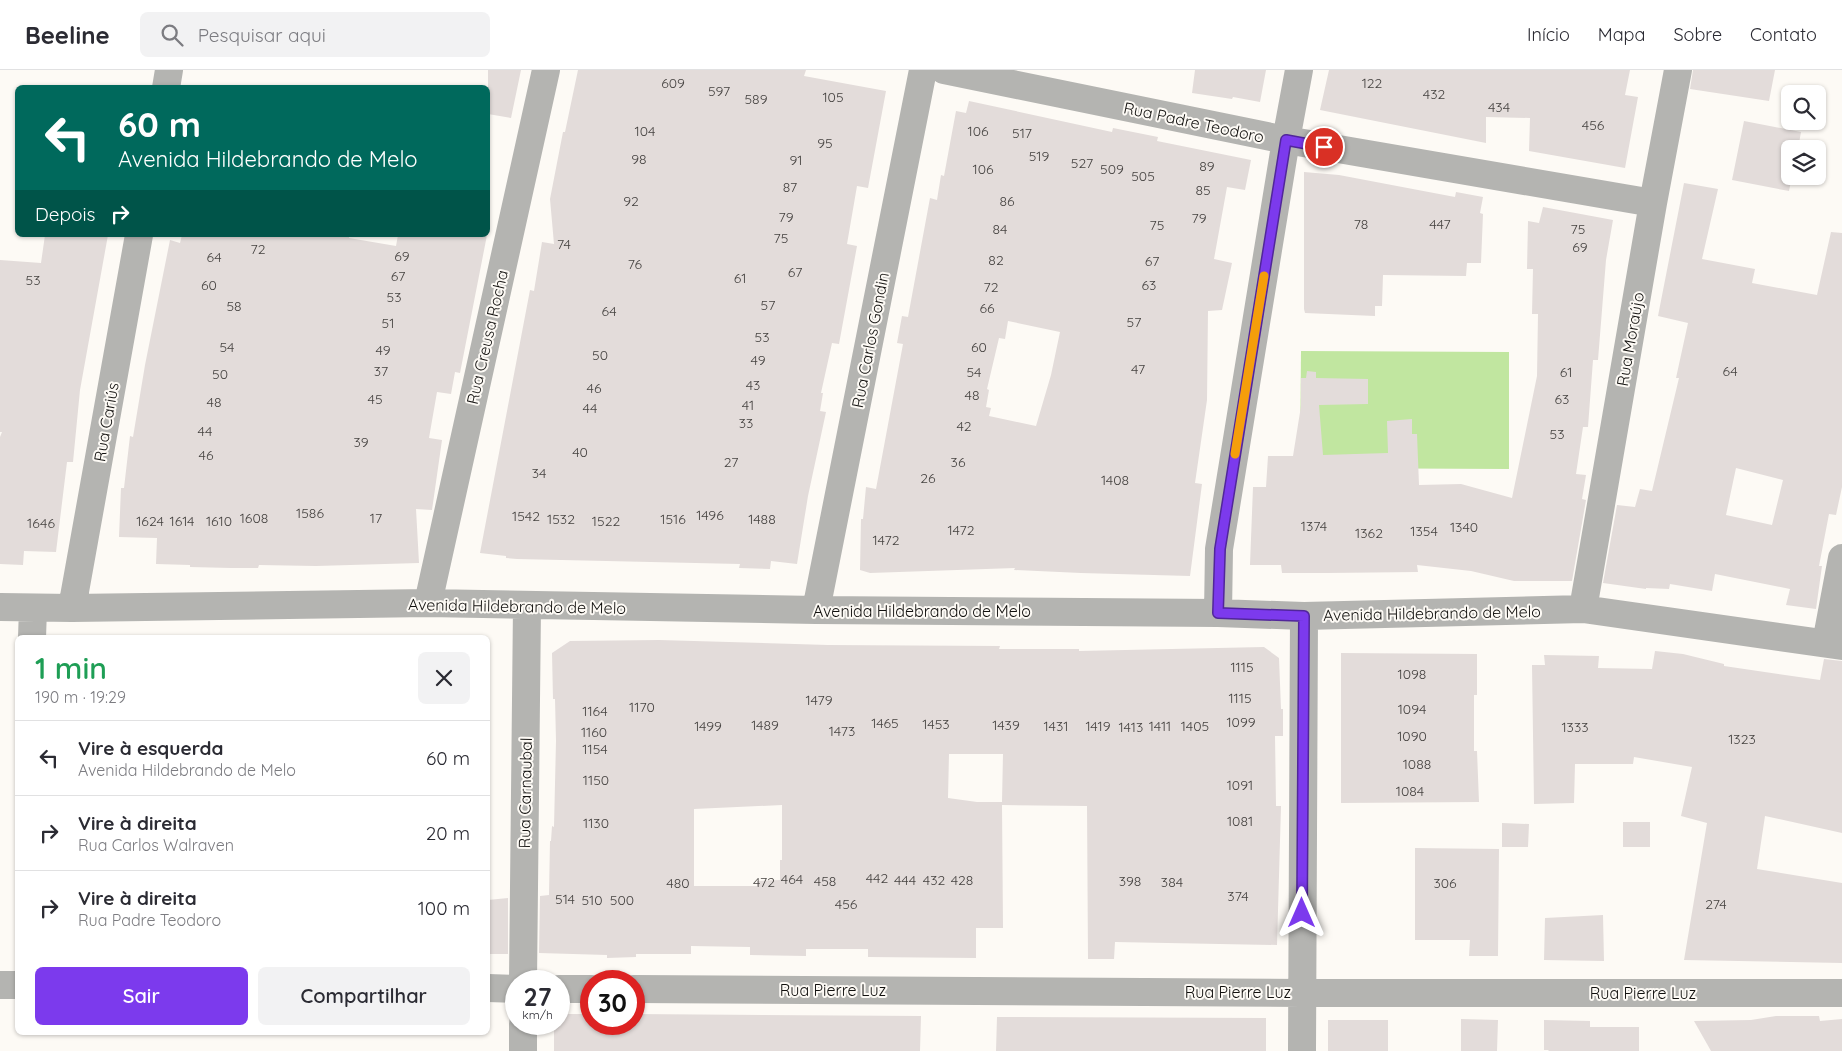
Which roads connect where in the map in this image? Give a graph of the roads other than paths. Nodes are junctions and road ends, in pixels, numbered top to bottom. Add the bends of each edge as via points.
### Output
1 (169, 70) edge
2 (546, 70) edge
3 (923, 70) edge
4 (944, 70) edge
5 (1299, 70) edge
6 (1678, 70) edge
7 (166, 85) edge
8 (1286, 140) junction
9 (1653, 203) junction
10 (139, 237) edge
11 (1842, 558) edge
12 (428, 603) junction
13 (527, 606) junction
14 (0, 607) edge
15 (33, 608) junction
16 (72, 608) junction
17 (1584, 609) junction
18 (816, 610) junction
19 (1218, 613) junction
20 (1304, 616) junction
21 (32, 635) edge
22 (1834, 645) edge
23 (524, 970) edge
24 (0, 985) edge
25 (15, 985) edge
26 (490, 988) edge
27 (505, 988) edge
28 (645, 989) edge
29 (1302, 993) junction
30 (1842, 993) edge
31 (523, 1035) edge
32 (523, 1051) edge
33 (1302, 1051) edge

1 - 7 street
2 - 12 street, Rua Creusa Rocha
3 - 18 street, Rua Carlos Gondin
4 - 8 street, Rua Padre Teodoro
5 - 8 street
6 - 9 street, Rua Moraújo
8 - 9 street, Rua Padre Teodoro
8 - 19 street via 1220,549
9 - 17 street, Rua Moraújo
10 - 16 street, Rua Cariús
11 - 22 street
12 - 13 street, Avenida Hildebrando de Melo
12 - 16 street, Avenida Hildebrando de Melo
13 - 18 street, Avenida Hildebrando de Melo
13 - 23 street, Rua Carnaubal
14 - 15 street, Avenida Hildebrando de Melo
15 - 16 street, Avenida Hildebrando de Melo
15 - 21 street
17 - 20 street, Avenida Hildebrando de Melo
17 - 22 street, Avenida Hildebrando de Melo
18 - 19 street, Avenida Hildebrando de Melo
19 - 20 street, Avenida Hildebrando de Melo
20 - 29 street
24 - 25 street
26 - 27 street
28 - 29 street, Rua Pierre Luz
29 - 30 street, Rua Pierre Luz
29 - 33 street
31 - 32 street

